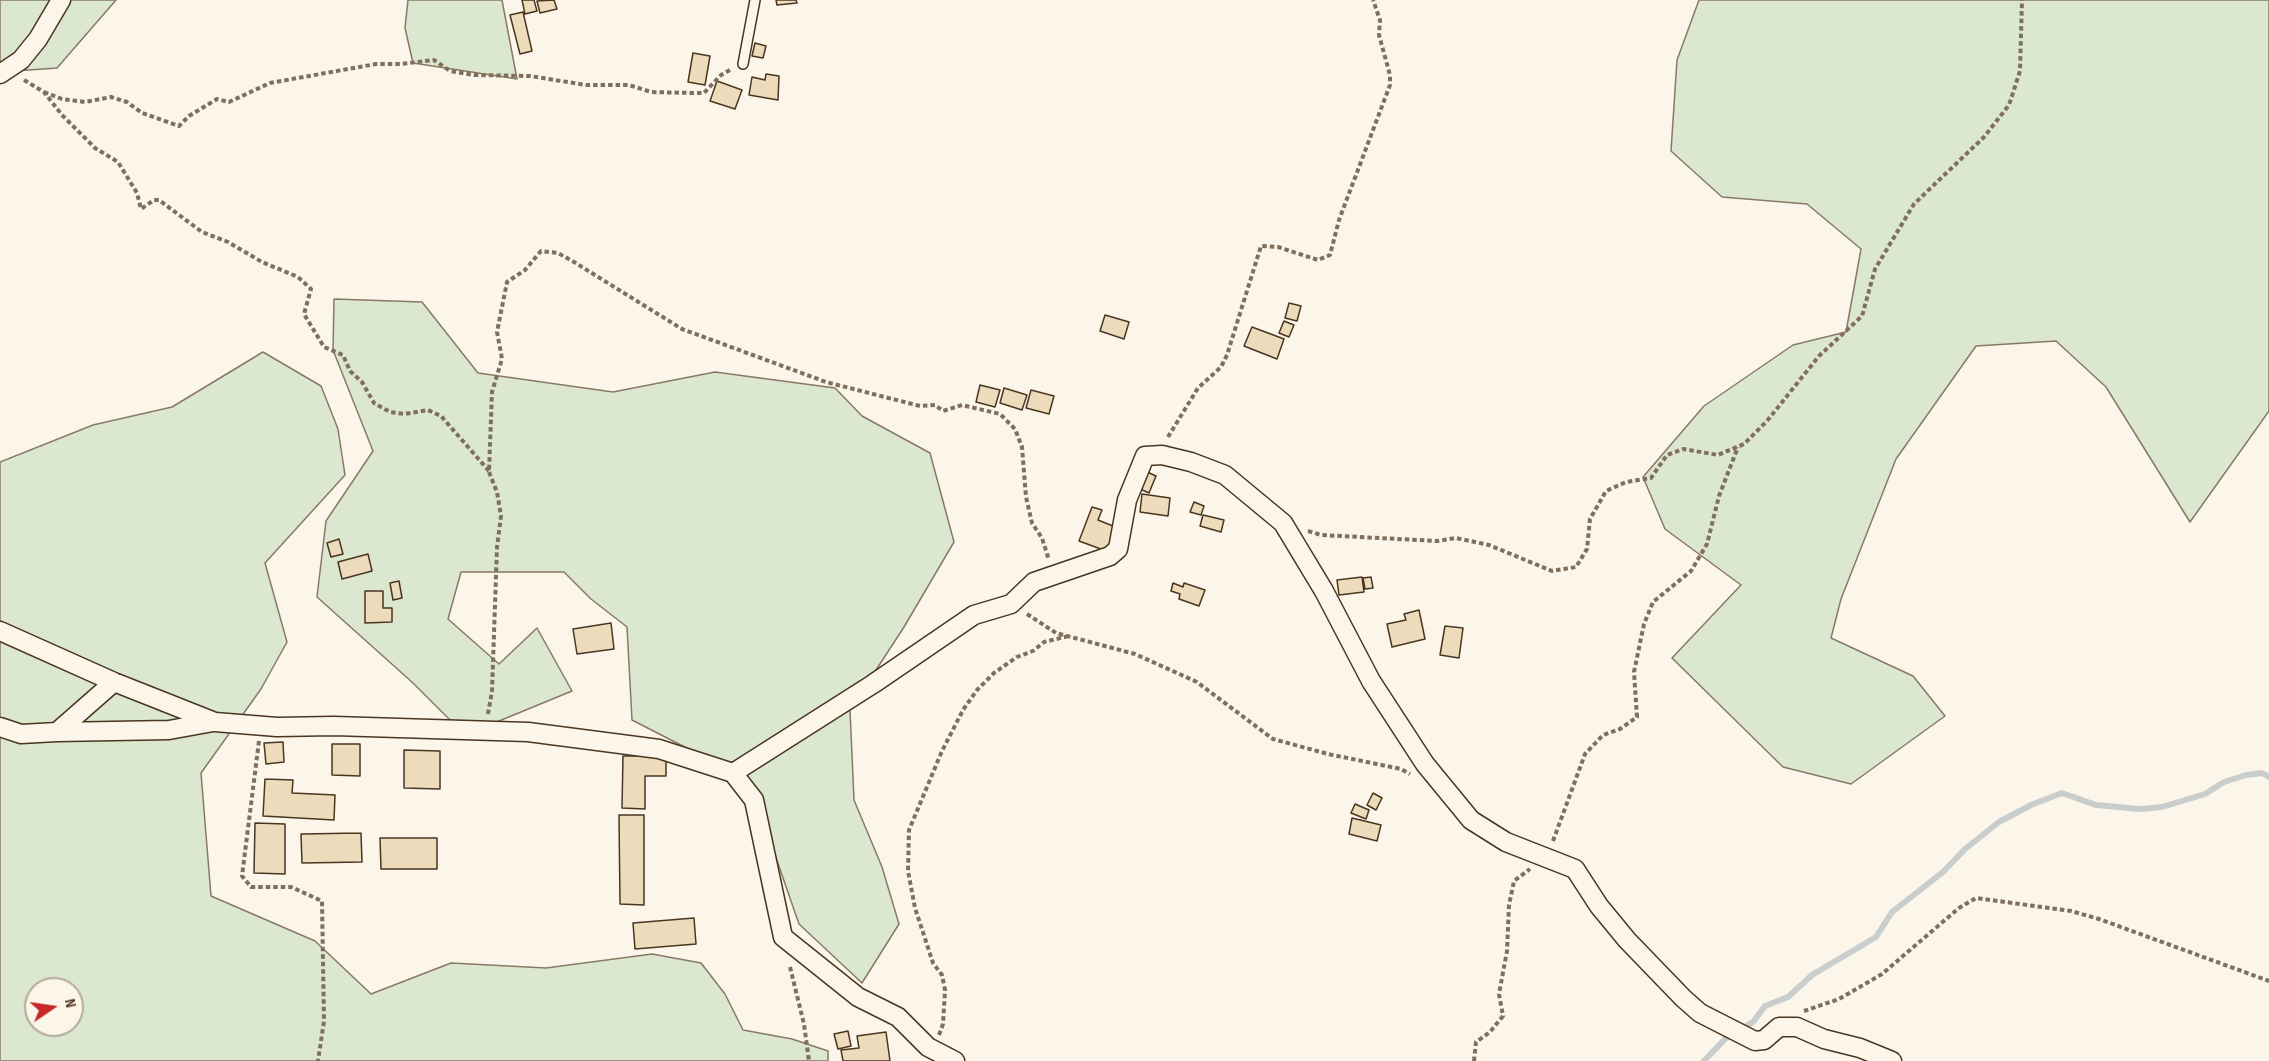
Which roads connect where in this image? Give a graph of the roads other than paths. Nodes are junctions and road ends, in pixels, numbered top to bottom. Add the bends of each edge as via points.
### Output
1 (61, 0) edge
2 (755, 0) edge
3 (743, 64) road end
4 (0, 74) edge
5 (0, 631) edge
6 (114, 682) junction
7 (215, 722) junction
8 (0, 727) edge
9 (57, 732) junction
10 (733, 773) junction
11 (955, 1061) edge
12 (1892, 1061) edge

1 - 4 street via 21,60
2 - 3 lane
5 - 6 street
6 - 7 street
6 - 9 street
7 - 9 street via 169,730
7 - 10 street via 528,732 659,749
8 - 9 street via 21,734
10 - 11 street via 754,800 783,937 858,997 898,1017 932,1049
10 - 12 street via 974,615 1011,604 1034,582 1110,556 1118,549 1127,500 1145,456 1162,455 1191,462 1225,475 1283,523 1371,681 1425,765 1471,820 1506,843 1575,869 1627,940 1700,1013 1755,1041 1764,1040 1779,1027 1792,1027

